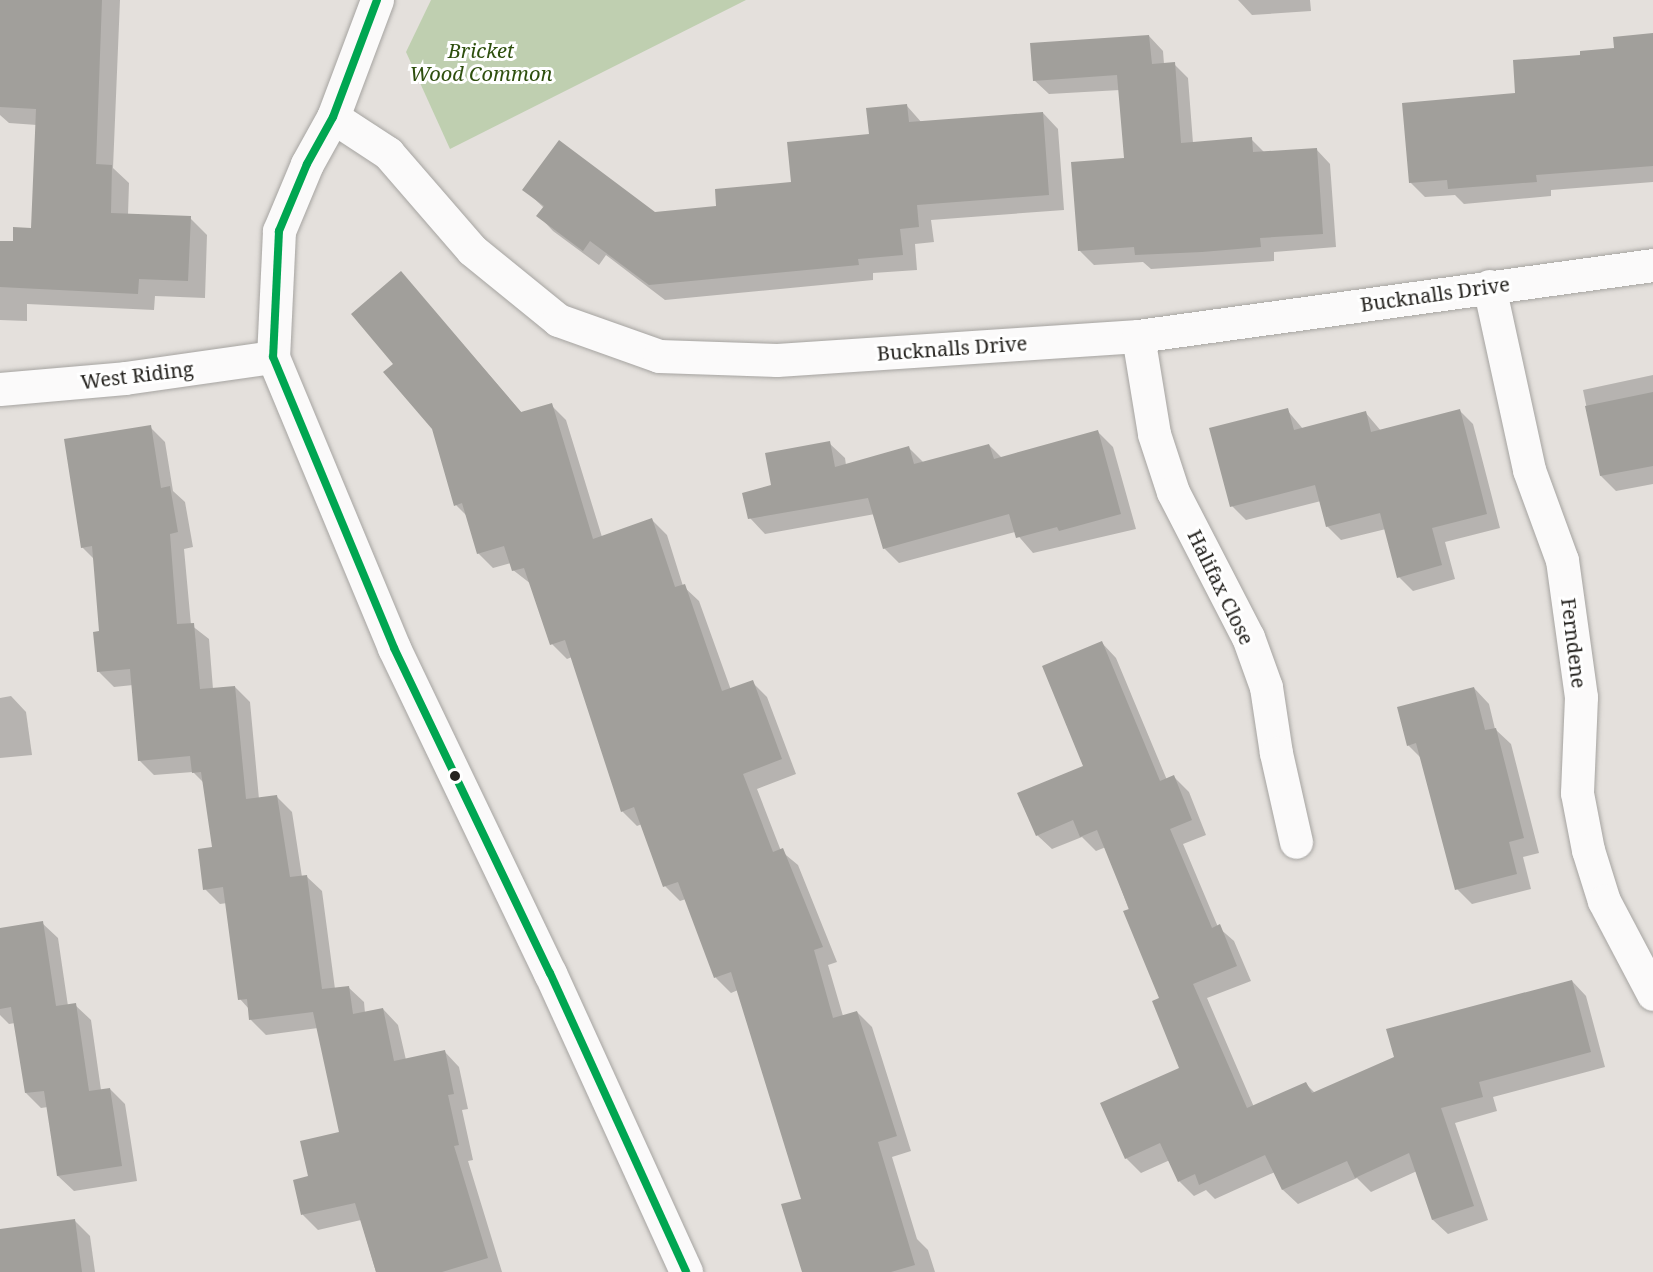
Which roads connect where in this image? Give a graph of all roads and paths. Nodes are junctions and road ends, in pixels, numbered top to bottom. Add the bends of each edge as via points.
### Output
1 (377, 0) edge
2 (333, 117) junction
3 (1653, 265) edge
4 (1489, 286) junction
5 (1138, 336) junction
6 (273, 357) junction
7 (0, 389) edge
8 (1296, 842) dead end
9 (1653, 994) edge
10 (687, 1272) edge

1 - 2 street
2 - 5 street, Bucknalls Drive via 388,153 472,250 558,320 659,356 777,360
2 - 6 street via 307,164 279,231
3 - 4 street, Bucknalls Drive
4 - 5 street, Bucknalls Drive
4 - 9 street, Ferndene via 1529,470 1562,560 1581,697 1577,794 1588,850 1604,901
5 - 8 street, Halifax Close via 1154,434 1173,492 1243,627 1266,687
6 - 7 street, West Riding via 125,378
6 - 10 street via 394,648 550,973

